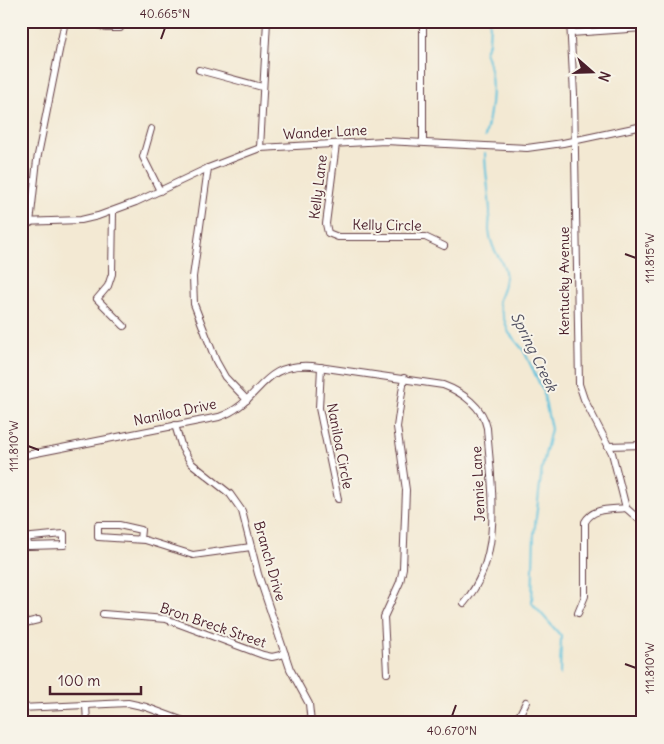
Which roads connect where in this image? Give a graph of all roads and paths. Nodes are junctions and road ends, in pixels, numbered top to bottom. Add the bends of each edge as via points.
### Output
1 (65, 21) edge
2 (89, 21) edge
3 (267, 21) edge
4 (423, 21) edge
5 (570, 21) edge
6 (120, 28) dead end
7 (643, 28) edge
8 (571, 34) junction
9 (199, 70) dead end
10 (262, 87) junction
11 (643, 126) edge
12 (152, 129) dead end
13 (574, 140) junction
14 (423, 142) junction
15 (336, 144) junction
16 (260, 148) junction
17 (208, 168) junction
18 (160, 191) junction
19 (113, 212) junction
20 (21, 222) edge
21 (30, 223) junction
22 (328, 233) joint
23 (444, 246) dead end
24 (124, 326) dead end
25 (321, 367) junction
26 (404, 378) junction
27 (247, 400) junction
28 (484, 418) joint
29 (175, 426) junction
30 (643, 445) edge
31 (608, 446) junction
32 (21, 456) edge
33 (338, 499) dead end
34 (626, 508) junction
35 (643, 523) edge
36 (24, 537) edge
37 (142, 539) junction
38 (251, 547) junction
39 (464, 604) dead end
40 (578, 613) dead end
41 (103, 614) dead end
42 (38, 620) dead end
43 (21, 624) edge
44 (285, 654) junction
45 (387, 673) dead end
46 (526, 702) dead end
47 (86, 704) junction
48 (21, 708) edge
49 (87, 723) edge
50 (190, 723) edge
51 (312, 723) edge
52 (513, 723) edge

1 - 21 street via 37,160
2 - 6 street via 106,28
3 - 10 street
4 - 14 street
5 - 8 street, Kentucky Avenue
7 - 8 street
8 - 13 street, Kentucky Avenue
9 - 10 street
10 - 16 street
11 - 13 street, Wander Lane
12 - 18 street via 143,157
13 - 14 street, Wander Lane via 510,148
13 - 31 street, Kentucky Avenue via 578,376 584,399
14 - 15 street, Wander Lane
15 - 16 street, Wander Lane
15 - 22 street, Kelly Lane via 326,224
16 - 17 street, Wander Lane
17 - 18 street, Wander Lane
17 - 27 street via 193,277 194,304 220,369
18 - 19 street, Wander Lane
19 - 21 street, Wander Lane via 81,220
19 - 24 street via 112,274 108,286 97,299
20 - 21 street, Wander Lane
22 - 23 street, Kelly Circle via 338,237 425,237
25 - 26 street, Naniloa Drive
25 - 27 street, Naniloa Drive via 298,366 278,370 263,381
25 - 33 street, Naniloa Circle via 319,408
26 - 28 street, Naniloa Drive via 454,389 468,399
26 - 45 street via 397,427 406,490 403,568 384,617
27 - 29 street, Naniloa Drive via 226,414
28 - 39 street, Jennie Lane via 493,528 484,564
29 - 32 street, Naniloa Drive
29 - 38 street, Branch Drive via 191,463 230,494 239,506 246,521
30 - 31 street
31 - 34 street, Kentucky Avenue
34 - 35 street
34 - 40 street via 592,513 585,522 585,596
36 - 36 street via 28,546 64,545 64,534
37 - 37 street via 98,537 98,525 141,530
37 - 38 street via 193,555
38 - 44 street, Branch Drive
41 - 44 street, Bron Breck Street via 161,618 264,655
42 - 43 street
44 - 51 street, Branch Drive via 309,704
46 - 52 street
47 - 48 street
47 - 49 street
47 - 50 street via 134,704

